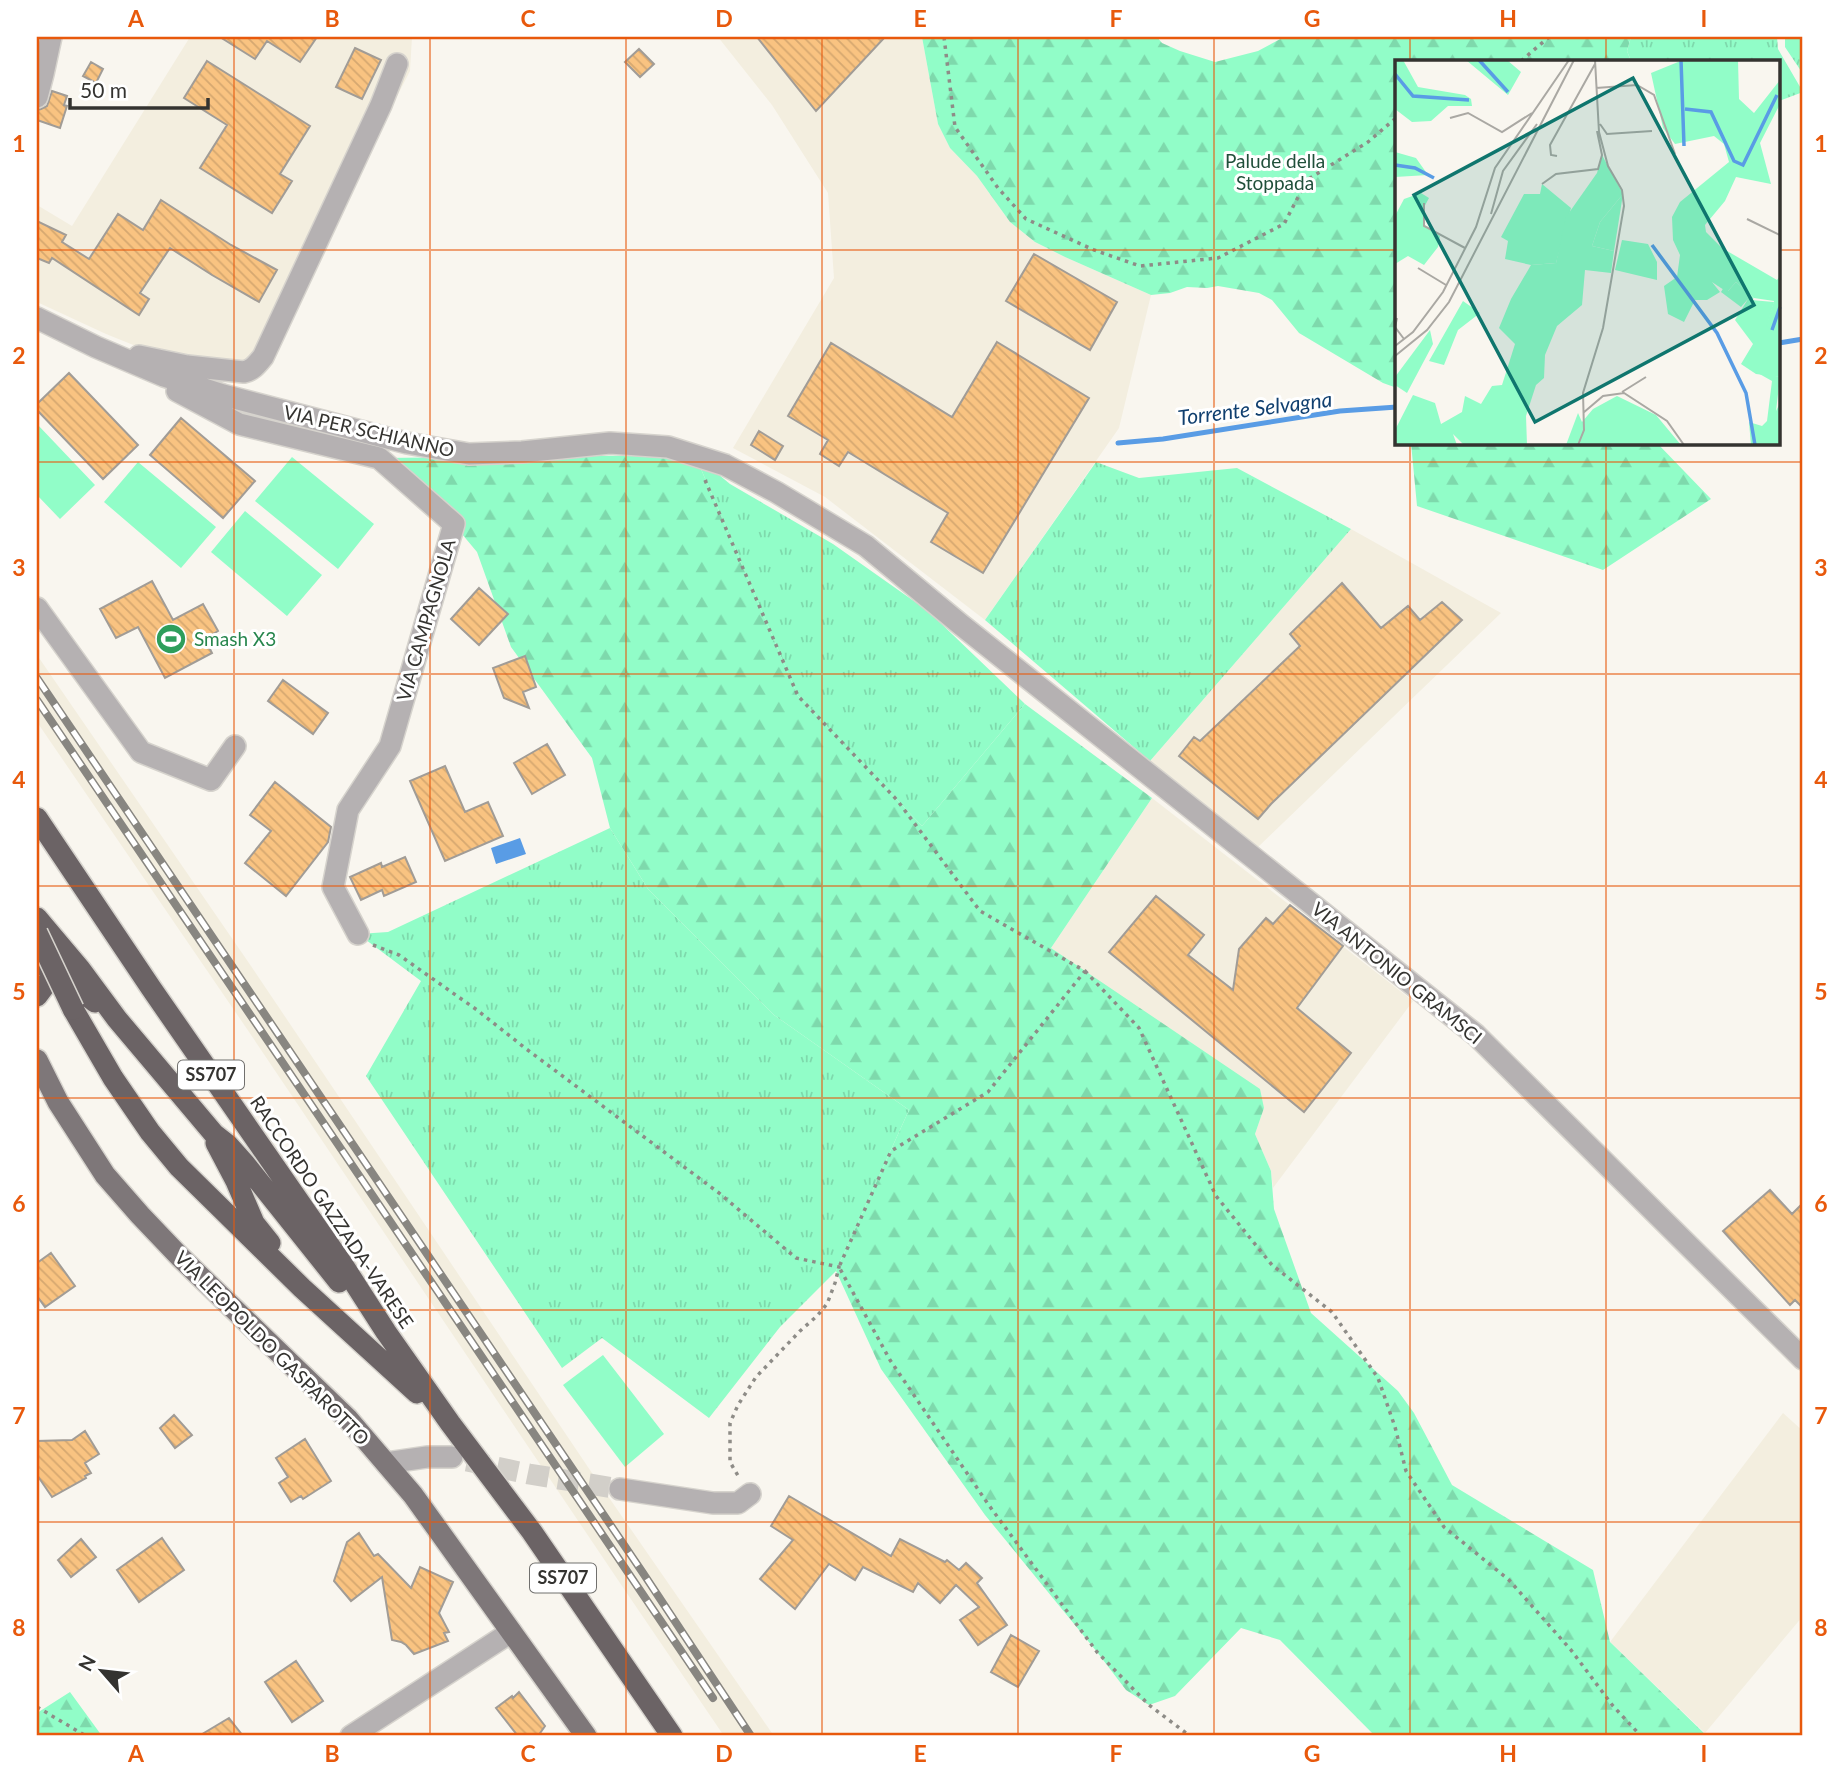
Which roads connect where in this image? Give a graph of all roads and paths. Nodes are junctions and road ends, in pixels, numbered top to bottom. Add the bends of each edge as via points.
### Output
1 (51, 37) edge
2 (944, 37) edge
3 (1549, 37) edge
4 (1522, 60) edge
5 (397, 64) dead end
6 (37, 97) edge
7 (1395, 119) edge
8 (37, 317) edge
9 (96, 347) junction
10 (695, 455) junction
11 (37, 608) edge
12 (960, 624) joint
13 (235, 746) dead end
14 (37, 818) edge
15 (38, 924) edge
16 (366, 940) joint
17 (37, 962) edge
18 (1085, 971) junction
19 (61, 975) junction
20 (37, 996) edge
21 (117, 1019) junction
22 (37, 1060) edge
23 (214, 1134) junction
24 (839, 1267) junction
25 (386, 1332) junction
26 (1803, 1359) edge
27 (391, 1368) junction
28 (450, 1423) junction
29 (452, 1457) tunnel mouth
30 (386, 1464) junction
31 (620, 1489) tunnel mouth
32 (751, 1494) joint
33 (511, 1632) junction
34 (37, 1707) edge
35 (86, 1736) edge
36 (351, 1736) edge
37 (586, 1736) edge
38 (672, 1736) edge
39 (1190, 1736) edge
40 (1641, 1736) edge

1 - 6 street
2 - 7 path via 955,127 999,188 1026,219 1140,266 1218,258 1284,224 1307,180 1368,142
3 - 4 path
5 - 9 street via 256,366 244,372 187,366
8 - 9 street, VIA PER SCHIANNO
9 - 10 street, VIA PER SCHIANNO via 223,395 407,443 469,454 610,443 668,447
9 - 16 street, VIA CAMPAGNOLA via 239,424 379,458 454,524 390,746 348,810 334,887
10 - 12 street, VIA PER SCHIANNO via 776,492 866,546
10 - 18 path via 798,696 897,800 980,911
11 - 13 street via 141,752 211,780
12 - 26 street, VIA ANTONIO GRAMSCI via 1476,1035
14 - 25 highway, RACCORDO GAZZADA-VARESE / SS707
15 - 21 highway via 80,969
15 - 27 highway, RACCORDO GAZZADA-VARESE / SS707, bridge via 73,1009 150,1132 178,1167
16 - 24 path via 399,955 477,1010 719,1193 796,1258
17 - 19 highway
18 - 24 path via 988,1091 891,1151
18 - 40 path via 1139,1028 1216,1196 1272,1265 1332,1312 1378,1378 1406,1471 1444,1527 1509,1580
19 - 20 highway via 49,980
19 - 21 highway
21 - 23 highway
22 - 30 main road, VIA LEOPOLDO GASPAROTTO via 105,1175 180,1257 348,1419
23 - 25 highway via 245,1164 338,1281
23 - 27 highway via 263,1236
24 - 32 path via 827,1304 756,1377 730,1423 730,1462
24 - 39 path via 890,1360 1097,1652 1149,1705
25 - 28 highway, RACCORDO GAZZADA-VARESE / SS707
27 - 28 highway, RACCORDO GAZZADA-VARESE / SS707
28 - 38 highway, RACCORDO GAZZADA-VARESE / SS707 via 532,1532
29 - 30 street
30 - 33 main road, VIA LEOPOLDO GASPAROTTO
31 - 32 street via 713,1503 738,1503
33 - 36 street
33 - 37 main road, VIA LEOPOLDO GASPAROTTO
34 - 35 path

